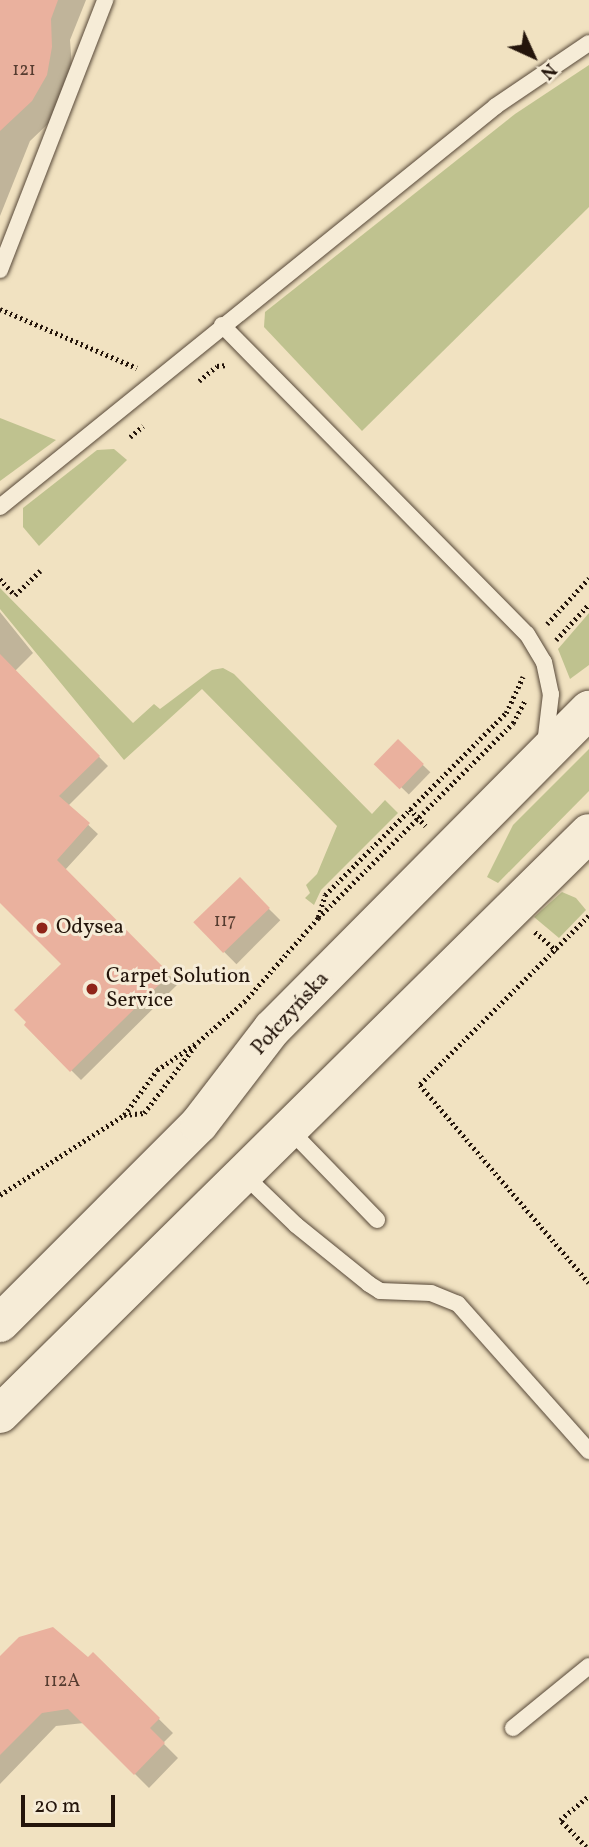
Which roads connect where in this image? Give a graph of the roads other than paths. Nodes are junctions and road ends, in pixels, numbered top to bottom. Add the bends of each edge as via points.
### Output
1 (105, 0) edge
2 (589, 43) edge
3 (0, 270) edge
4 (222, 325) junction
5 (0, 507) edge
6 (589, 710) edge
7 (542, 757) junction
8 (589, 833) edge
9 (288, 1128) junction
10 (242, 1173) junction
11 (377, 1220) dead end
12 (0, 1323) edge
13 (0, 1414) edge
14 (589, 1451) edge
15 (589, 1666) edge
16 (513, 1728) dead end

1 - 3 lane
2 - 4 lane via 496,106
4 - 5 lane
4 - 7 lane via 527,634 544,662 551,694
6 - 7 main road, Połczyńska
7 - 12 main road, Połczyńska via 272,1029 199,1124
8 - 9 main road
9 - 10 main road
9 - 11 lane
10 - 13 main road
10 - 14 lane via 296,1225 380,1291 431,1293 458,1304
15 - 16 lane

